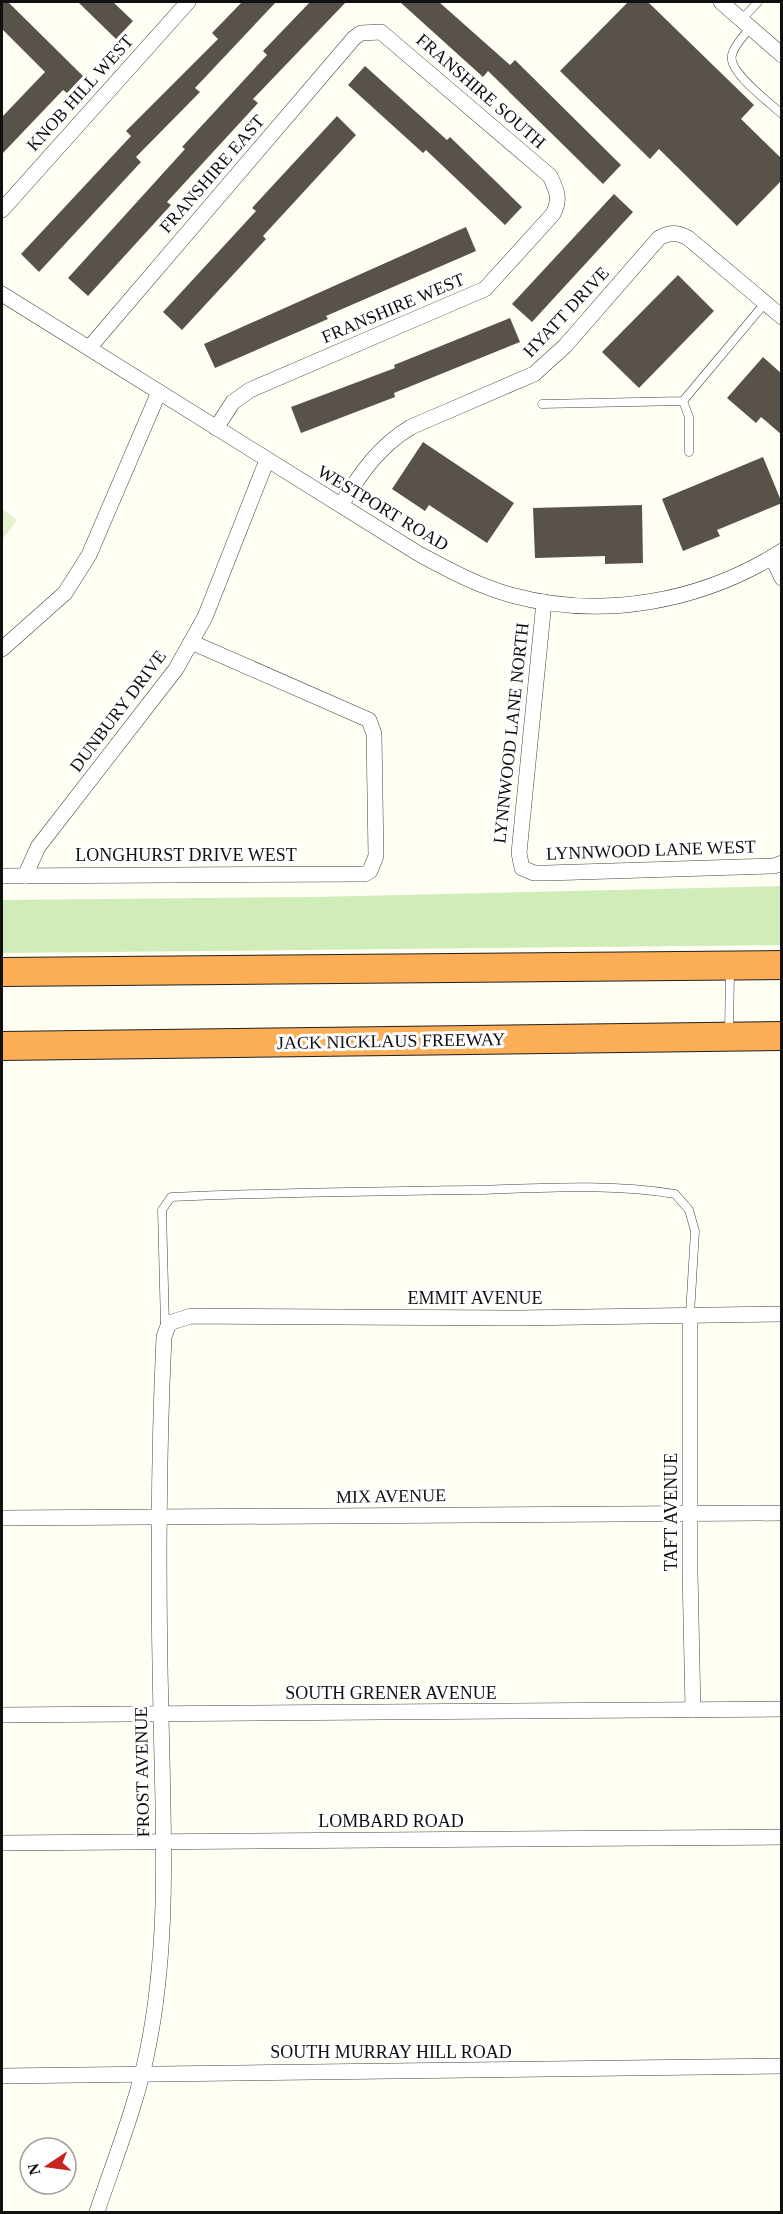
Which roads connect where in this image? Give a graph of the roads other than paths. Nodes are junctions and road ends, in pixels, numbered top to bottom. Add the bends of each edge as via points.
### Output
1 (188, 2) edge
2 (721, 2) edge
3 (758, 2) edge
4 (746, 24) junction
5 (370, 32) joint
6 (782, 55) edge
7 (782, 114) edge
8 (558, 192) joint
9 (2, 210) edge
10 (2, 294) edge
11 (765, 303) junction
12 (782, 317) edge
13 (88, 348) junction
14 (159, 392) junction
15 (683, 401) junction
16 (542, 404) dead end
17 (216, 428) junction
18 (689, 453) dead end
19 (267, 460) junction
20 (341, 506) junction
21 (777, 554) edge
22 (782, 578) edge
23 (544, 602) junction
24 (191, 642) junction
25 (2, 650) edge
26 (782, 863) edge
27 (522, 868) joint
28 (2, 876) edge
29 (25, 876) junction
30 (730, 965) junction
31 (782, 965) edge
32 (2, 972) edge
33 (729, 1036) junction
34 (782, 1036) edge
35 (2, 1046) edge
36 (690, 1314) junction
37 (782, 1314) edge
38 (167, 1326) junction
39 (782, 1513) edge
40 (690, 1514) junction
41 (158, 1517) junction
42 (2, 1518) edge
43 (782, 1709) edge
44 (693, 1710) junction
45 (2, 1714) edge
46 (160, 1714) junction
47 (782, 1837) edge
48 (164, 1842) junction
49 (2, 1843) edge
50 (782, 2066) edge
51 (141, 2075) junction
52 (2, 2076) edge
53 (97, 2212) edge

1 - 9 street, KNOB HILL WEST
2 - 4 street
3 - 4 lane
4 - 6 street
4 - 7 lane via 732,52 732,64
5 - 8 street, FRANSHIRE SOUTH via 381,32 390,38 550,176
5 - 13 street, FRANSHIRE EAST via 354,38
8 - 17 street, FRANSHIRE WEST via 553,214 485,290 250,390 233,402
10 - 13 street, WESTPORT ROAD
11 - 12 street, HYATT DRIVE
11 - 15 lane
11 - 20 street, HYATT DRIVE via 688,238 668,233 659,238 565,346 534,374 395,436 365,468
13 - 14 street, WESTPORT ROAD
14 - 17 street, WESTPORT ROAD
14 - 25 street via 89,555 65,593
15 - 16 lane
15 - 18 lane via 689,417
17 - 19 street, WESTPORT ROAD
19 - 20 street, WESTPORT ROAD
19 - 24 street, DUNBURY DRIVE via 205,617
20 - 23 street, WESTPORT ROAD via 478,584
21 - 22 street
21 - 23 street, WESTPORT ROAD via 744,573 678,597 600,607
23 - 27 street, LYNNWOOD LANE NORTH via 519,853
24 - 29 street, DUNBURY DRIVE via 176,669 38,847
24 - 29 street, LONGHURST DRIVE WEST via 369,720 374,734 376,856 370,871
26 - 27 street, LYNNWOOD LANE WEST via 547,873
28 - 29 street, LONGHURST DRIVE WEST
30 - 31 highway
30 - 32 highway
30 - 33 lane
33 - 34 highway, JACK NICKLAUS FREEWAY
33 - 35 highway, JACK NICKLAUS FREEWAY
36 - 37 street, EMMIT AVENUE
36 - 38 street, EMMIT AVENUE via 519,1318 191,1316
36 - 38 lane via 695,1232 688,1210 675,1194 593,1188 191,1196 171,1197 162,1210
36 - 40 street, TAFT AVENUE
38 - 41 street, FROST AVENUE
39 - 40 street, MIX AVENUE
40 - 41 street, MIX AVENUE
40 - 44 street, TAFT AVENUE
41 - 42 street, MIX AVENUE
41 - 46 street, FROST AVENUE
43 - 44 street, SOUTH GRENER AVENUE
44 - 46 street, SOUTH GRENER AVENUE
45 - 46 street, SOUTH GRENER AVENUE
46 - 48 street, FROST AVENUE
47 - 48 street, LOMBARD ROAD
48 - 49 street, LOMBARD ROAD
48 - 51 street, FROST AVENUE via 156,1991
50 - 51 street, SOUTH MURRAY HILL ROAD
51 - 52 street, SOUTH MURRAY HILL ROAD
51 - 53 street, FROST AVENUE

